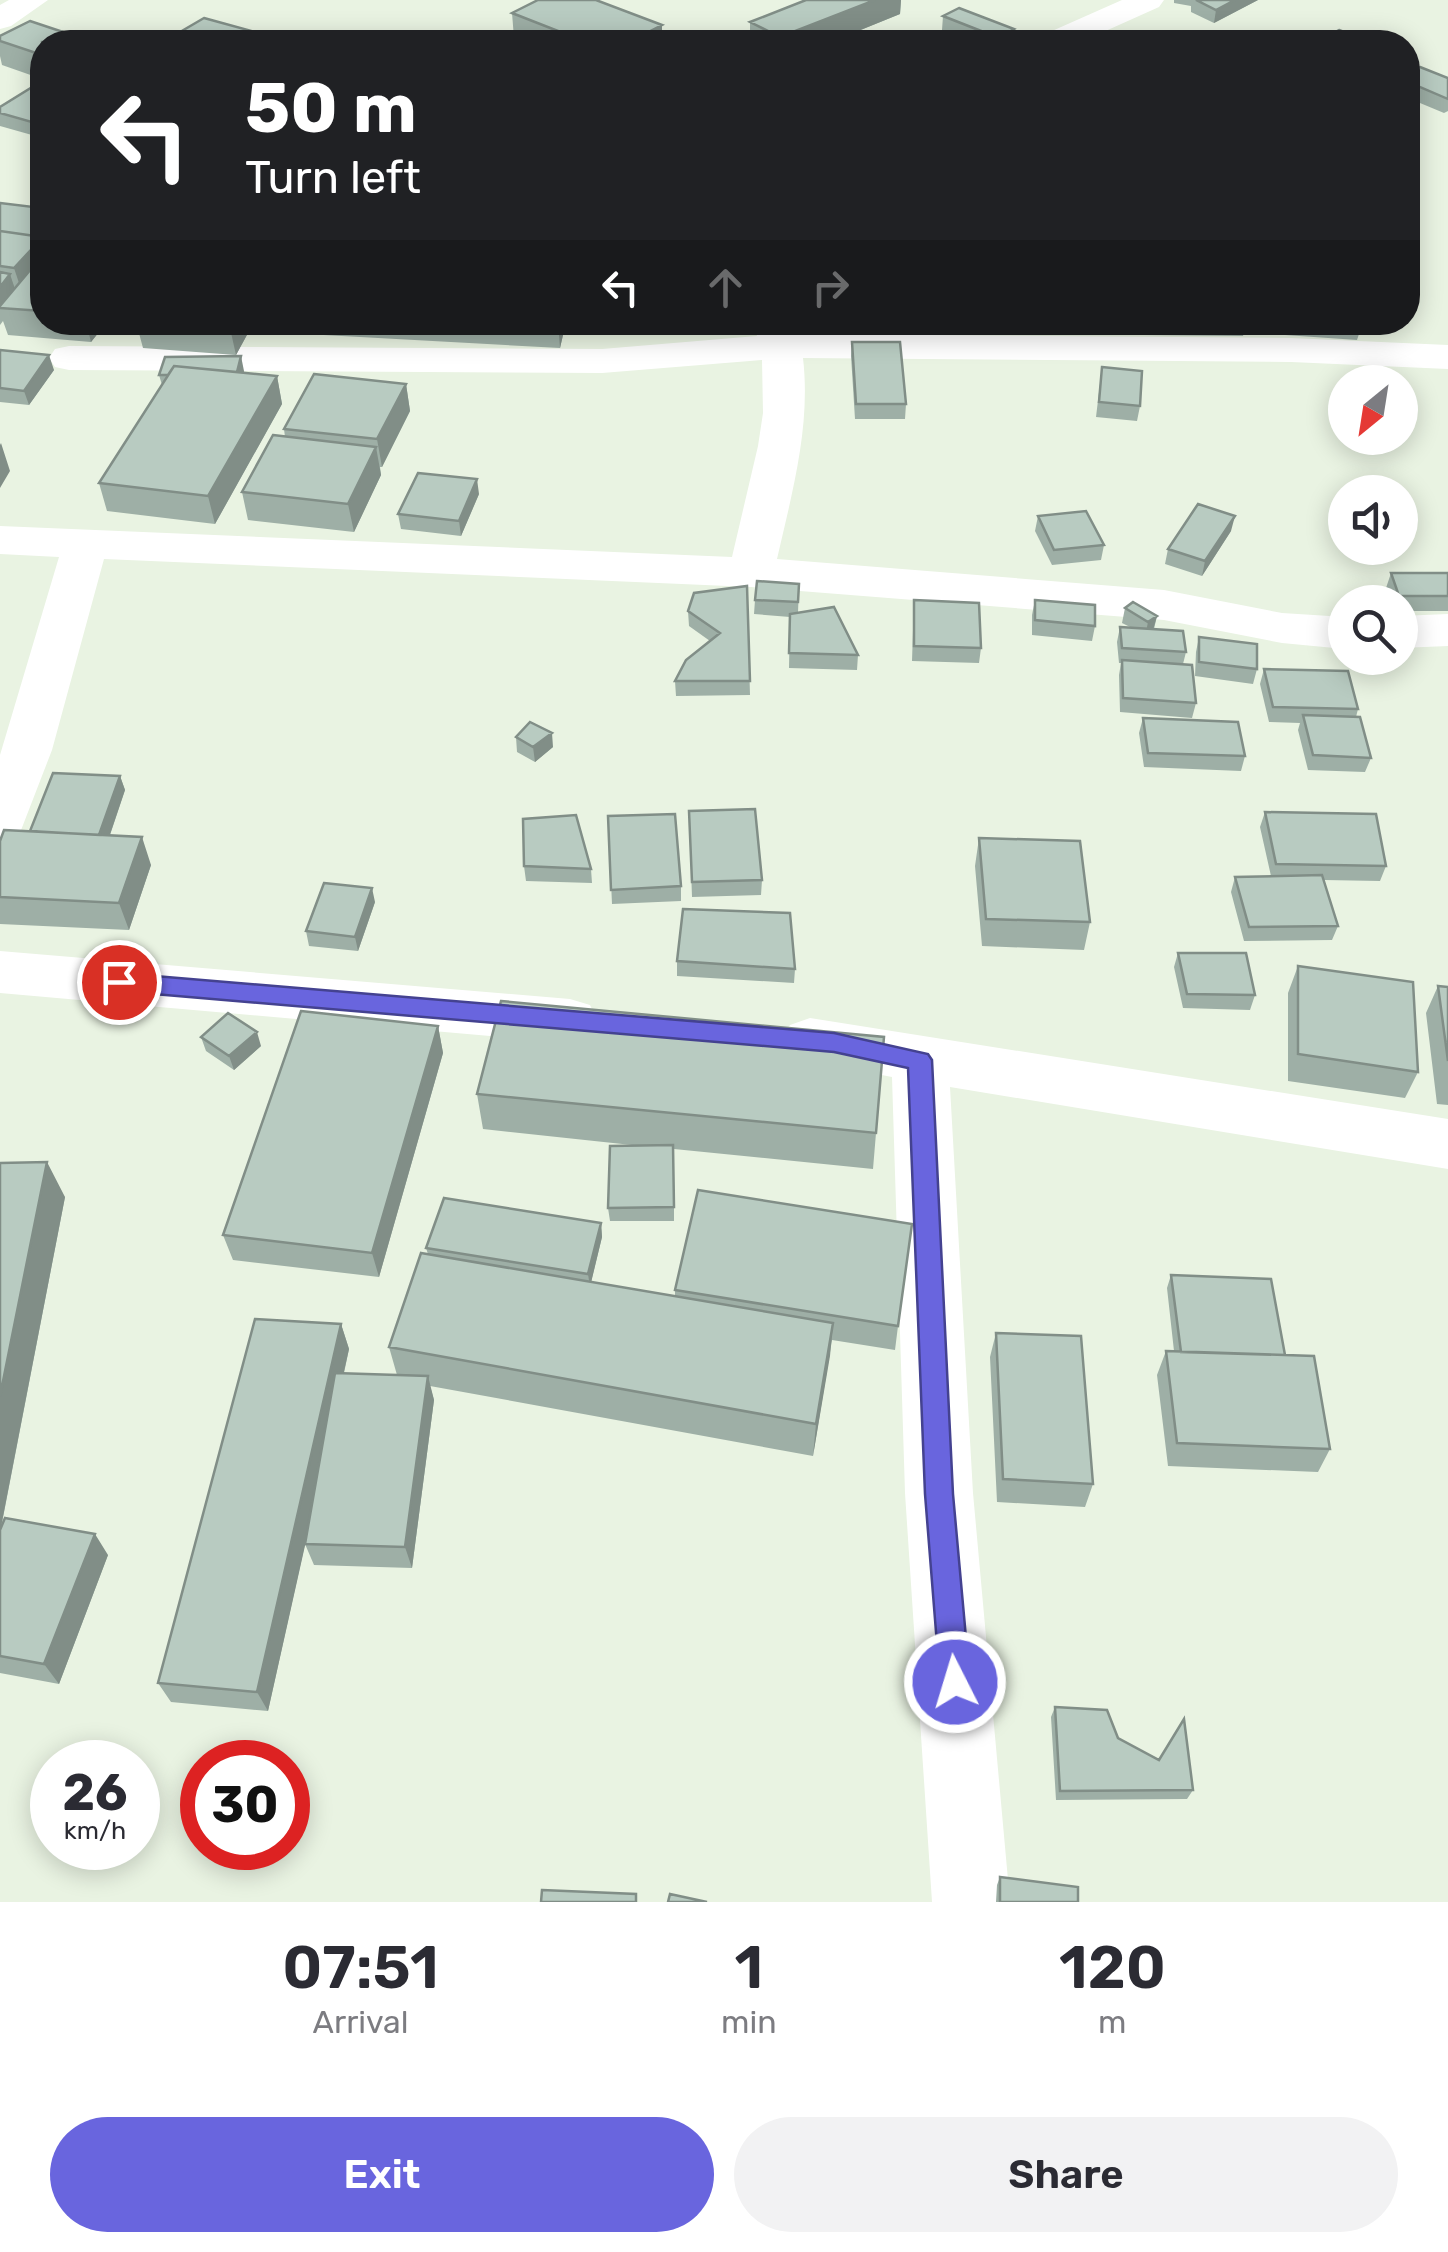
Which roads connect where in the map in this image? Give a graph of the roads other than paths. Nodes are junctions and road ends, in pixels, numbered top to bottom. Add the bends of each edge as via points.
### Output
1 (32, 0) edge
2 (1148, 0) edge
3 (0, 19) edge
4 (1082, 30) edge
5 (771, 335) edge
6 (778, 335) edge
7 (810, 335) edge
8 (1448, 357) edge
9 (69, 358) dead end
10 (0, 540) edge
11 (86, 542) junction
12 (751, 572) junction
13 (1448, 630) edge
14 (1418, 631) edge
15 (1328, 632) edge
16 (0, 824) edge
17 (0, 972) edge
18 (613, 1024) edge
19 (764, 1037) edge
20 (920, 1060) junction
21 (1448, 1144) edge
22 (971, 1902) edge

1 - 3 street
2 - 4 street
5 - 9 street via 602,361
6 - 12 street via 784,418
7 - 8 street
10 - 11 street
11 - 12 street
11 - 16 street
12 - 15 street via 1164,604
13 - 14 street
17 - 18 street
19 - 20 street via 834,1042
20 - 21 street
20 - 22 street via 939,1494

